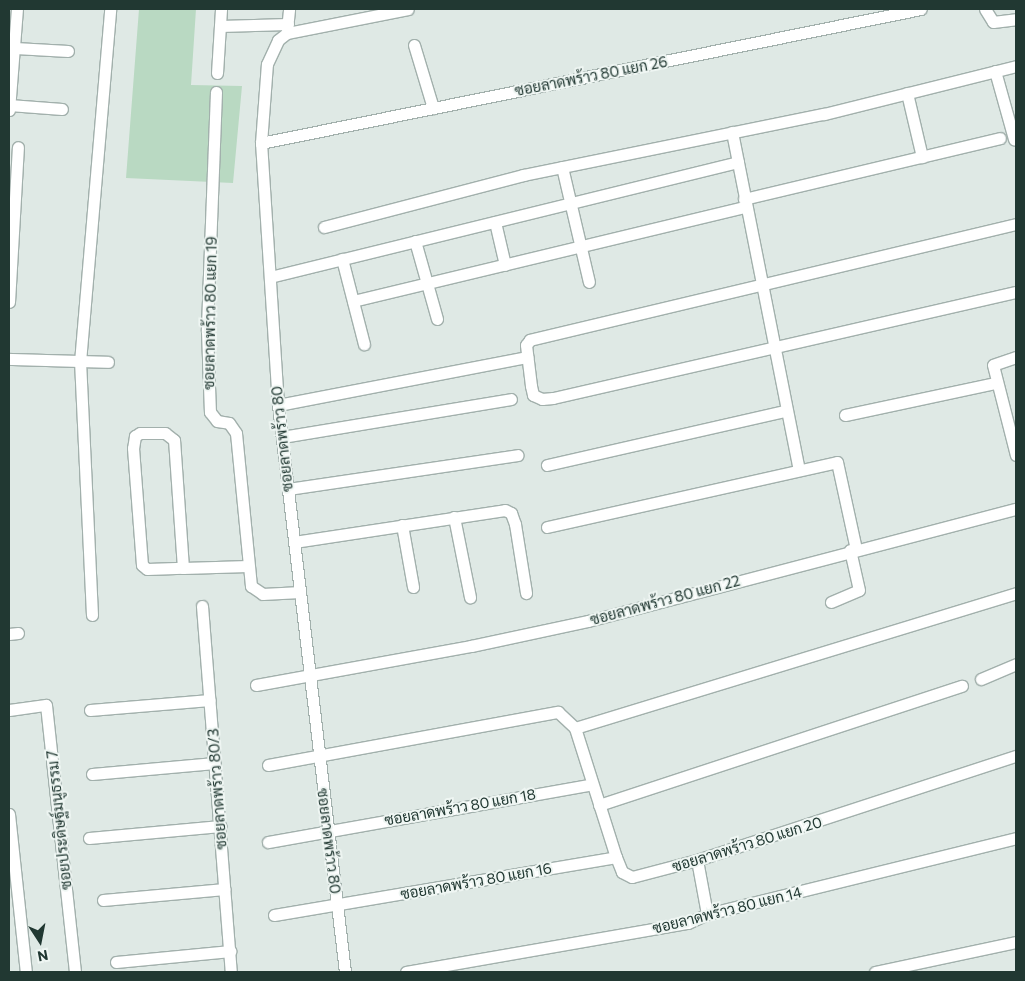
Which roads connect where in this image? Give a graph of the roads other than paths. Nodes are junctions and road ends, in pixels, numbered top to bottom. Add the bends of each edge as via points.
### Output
1 (18, 9) edge
2 (110, 9) edge
3 (221, 9) edge
4 (289, 9) edge
5 (344, 9) edge
6 (408, 9) edge
7 (921, 9) edge
8 (985, 9) edge
9 (1016, 19) edge
10 (346, 21) junction
11 (220, 26) junction
12 (287, 28) junction
13 (414, 45) dead end
14 (15, 48) junction
15 (68, 51) dead end
16 (1016, 66) edge
17 (995, 71) junction
18 (217, 73) dead end
19 (216, 92) dead end
20 (907, 93) junction
21 (9, 105) edge
22 (432, 108) junction
23 (62, 109) dead end
24 (9, 110) edge
25 (732, 132) junction
26 (1000, 138) dead end
27 (1014, 138) dead end
28 (261, 143) junction
29 (18, 147) dead end
30 (922, 156) junction
31 (738, 162) junction
32 (562, 167) junction
33 (745, 203) junction
34 (569, 206) junction
35 (495, 222) junction
36 (1016, 224) edge
37 (324, 227) dead end
38 (416, 241) junction
39 (580, 247) junction
40 (342, 259) junction
41 (505, 265) junction
42 (270, 277) junction
43 (589, 282) dead end
44 (426, 284) junction
45 (761, 284) junction
46 (1016, 292) edge
47 (353, 301) junction
48 (9, 302) edge
49 (437, 320) dead end
50 (364, 344) dead end
51 (773, 346) junction
52 (527, 357) junction
53 (1016, 358) edge
54 (9, 359) edge
55 (80, 362) junction
56 (108, 362) dead end
57 (996, 384) junction
58 (511, 399) dead end
59 (278, 405) junction
60 (785, 411) junction
61 (844, 415) dead end
62 (1011, 419) edge
63 (282, 438) junction
64 (517, 455) dead end
65 (1016, 455) edge
66 (547, 464) dead end
67 (799, 469) junction
68 (288, 489) junction
69 (1016, 508) edge
70 (454, 518) junction
71 (402, 526) junction
72 (547, 527) dead end
73 (294, 542) junction
74 (853, 549) junction
75 (248, 566) junction
76 (183, 568) junction
77 (413, 587) dead end
78 (300, 592) junction
79 (526, 593) dead end
80 (1016, 593) edge
81 (470, 597) dead end
82 (831, 602) dead end
83 (202, 606) dead end
84 (92, 615) dead end
85 (1016, 664) edge
86 (309, 676) junction
87 (981, 679) dead end
88 (256, 685) dead end
89 (962, 686) dead end
90 (210, 700) junction
91 (9, 710) edge
92 (90, 710) dead end
93 (575, 728) junction
94 (318, 756) junction
95 (1016, 756) edge
96 (215, 762) junction
97 (268, 765) dead end
98 (92, 774) dead end
99 (592, 784) junction
100 (599, 805) junction
101 (9, 814) edge
102 (220, 826) junction
103 (327, 831) junction
104 (89, 838) dead end
105 (1016, 838) edge
106 (268, 842) dead end
107 (616, 857) junction
108 (697, 860) junction
109 (225, 889) junction
110 (104, 900) dead end
111 (337, 905) junction
112 (708, 914) junction
113 (274, 915) dead end
114 (1016, 942) edge
115 (230, 951) junction
116 (116, 962) dead end
117 (26, 972) edge
118 (75, 972) edge
119 (231, 972) edge
120 (346, 972) edge
121 (406, 972) edge
122 (876, 972) edge

1 - 14 street
2 - 55 street
3 - 11 street
4 - 12 street
5 - 10 street
6 - 10 street
7 - 22 street, ซอยลาดพร้าว 80 แยก 26
8 - 9 street via 993,22
10 - 12 street
11 - 12 street
11 - 18 street
12 - 28 street, ซอยลาดพร้าว 80 via 267,64
13 - 22 street
14 - 15 street
14 - 21 street
16 - 17 street
17 - 20 street
17 - 27 street
19 - 75 street, ซอยลาดพร้าว 80 แยก 19 via 207,331 209,401 212,418 229,423 236,434
20 - 25 street
20 - 30 street
21 - 23 street
21 - 24 street
22 - 28 street, ซอยลาดพร้าว 80 แยก 26
25 - 31 street
25 - 32 street
26 - 30 street
28 - 42 street, ซอยลาดพร้าว 80
29 - 48 street
30 - 33 street
31 - 33 street
31 - 34 street
32 - 34 street
32 - 37 street
33 - 39 street
33 - 45 street
34 - 35 street
34 - 39 street
35 - 38 street
35 - 41 street
36 - 45 street
38 - 40 street
38 - 44 street
39 - 41 street
39 - 43 street
40 - 42 street
40 - 47 street
41 - 44 street
42 - 59 street, ซอยลาดพร้าว 80
44 - 47 street
44 - 49 street
45 - 51 street
45 - 52 street via 530,340 526,345
46 - 51 street
47 - 50 street
51 - 52 street via 542,399 534,394
51 - 60 street
52 - 59 street
53 - 57 street via 995,363
54 - 55 street
55 - 56 street
55 - 84 street
57 - 61 street
57 - 62 street
58 - 63 street
59 - 63 street, ซอยลาดพร้าว 80
60 - 66 street
60 - 67 street
62 - 65 street
63 - 68 street, ซอยลาดพร้าว 80
64 - 68 street
67 - 72 street
67 - 74 street via 837,462
68 - 73 street, ซอยลาดพร้าว 80
69 - 74 street, ซอยลาดพร้าว 80 แยก 22
70 - 71 street
70 - 79 street via 494,510 511,513
70 - 81 street
71 - 73 street
71 - 77 street
73 - 78 street, ซอยลาดพร้าว 80
74 - 82 street via 859,590
74 - 86 street, ซอยลาดพร้าว 80 แยก 22 via 588,621
75 - 76 street
75 - 78 street, ซอยลาดพร้าว 80 แยก 19 via 250,586 255,591 263,594
76 - 76 street via 147,569 142,565 133,448 135,436 140,433 165,432 174,440
78 - 86 street, ซอยลาดพร้าว 80
80 - 93 street
83 - 90 street, ซอยลาดพร้าว 80/3
85 - 87 street
86 - 88 street, ซอยลาดพร้าว 80 แยก 22
86 - 94 street, ซอยลาดพร้าว 80
89 - 100 street
90 - 92 street
90 - 96 street, ซอยลาดพร้าว 80/3
91 - 118 street, ซอยประดิษฐ์มนูธรรม 7 via 46,705
93 - 94 street via 558,712
93 - 99 street, ซอยลาดพร้าว 80 แยก 20
94 - 97 street
94 - 103 street, ซอยลาดพร้าว 80
95 - 108 street, ซอยลาดพร้าว 80 แยก 20
96 - 98 street
96 - 102 street, ซอยลาดพร้าว 80/3
99 - 100 street, ซอยลาดพร้าว 80 แยก 20
99 - 103 street, ซอยลาดพร้าว 80 แยก 18
100 - 107 street, ซอยลาดพร้าว 80 แยก 20
101 - 117 street
102 - 104 street
102 - 109 street, ซอยลาดพร้าว 80/3
103 - 106 street, ซอยลาดพร้าว 80 แยก 18
103 - 111 street, ซอยลาดพร้าว 80
105 - 112 street, ซอยลาดพร้าว 80 แยก 14
107 - 108 street, ซอยลาดพร้าว 80 แยก 20 via 622,872 632,878
107 - 111 street, ซอยลาดพร้าว 80 แยก 16
108 - 112 street
109 - 110 street
109 - 115 street, ซอยลาดพร้าว 80/3
111 - 113 street, ซอยลาดพร้าว 80 แยก 16
111 - 120 street, ซอยลาดพร้าว 80
112 - 121 street, ซอยลาดพร้าว 80 แยก 14 via 688,923
114 - 122 street
115 - 116 street
115 - 119 street, ซอยลาดพร้าว 80/3

